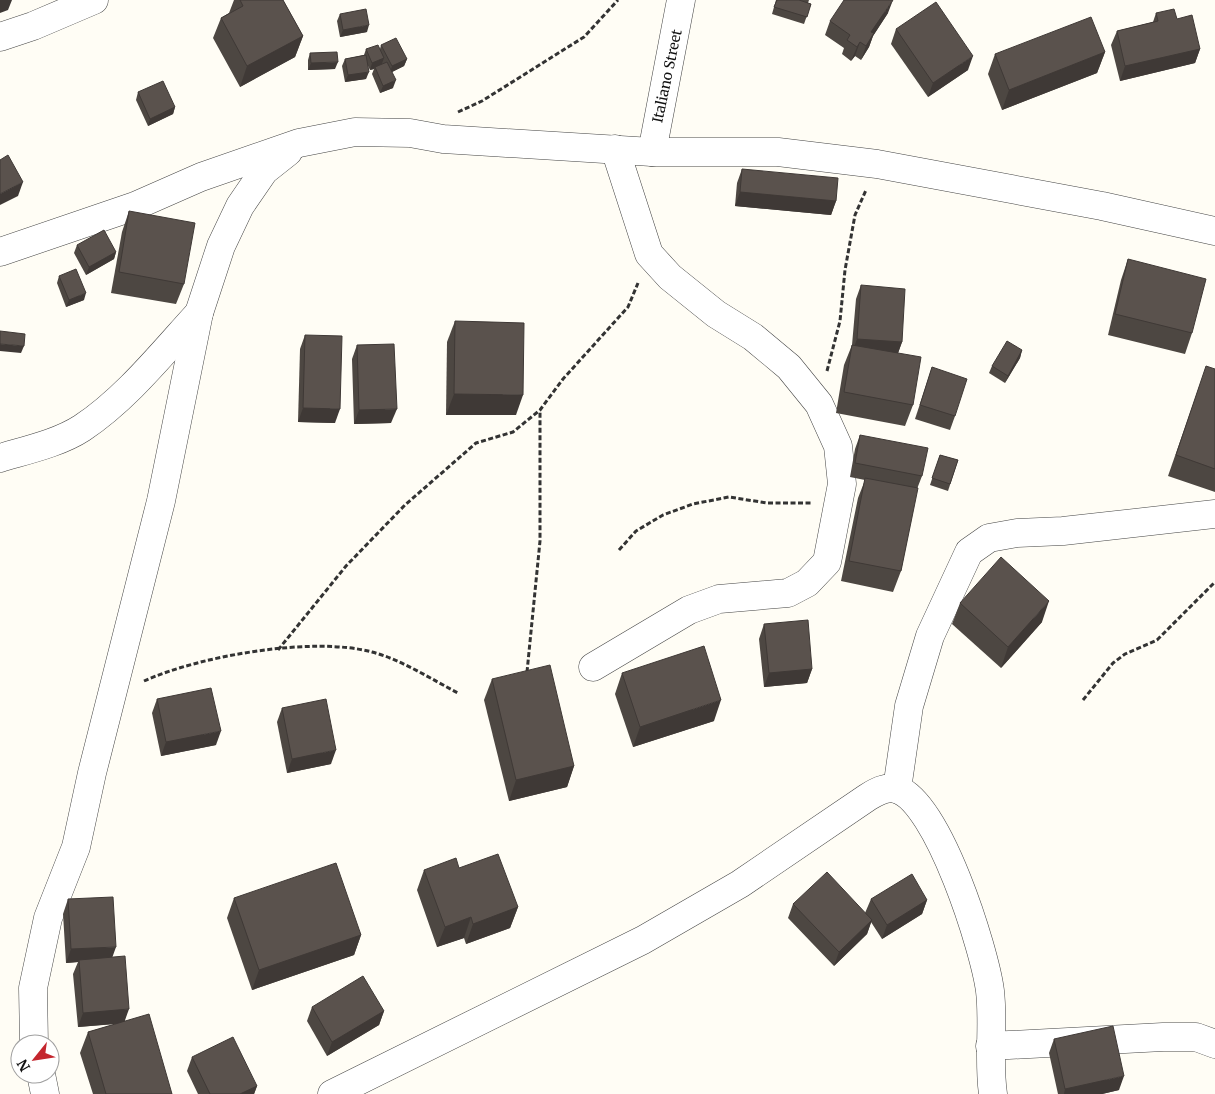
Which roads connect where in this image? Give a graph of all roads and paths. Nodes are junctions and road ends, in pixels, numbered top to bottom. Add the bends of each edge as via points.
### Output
1 (94, 0) edge
2 (618, 0) edge
3 (682, 0) edge
4 (0, 37) edge
5 (455, 113) dead end
6 (299, 143) junction
7 (615, 149) junction
8 (652, 152) junction
9 (877, 164) junction
10 (1215, 231) edge
11 (0, 252) edge
12 (649, 254) junction
13 (199, 313) junction
14 (819, 404) junction
15 (540, 410) junction
16 (0, 458) edge
17 (839, 501) junction
18 (1215, 514) edge
19 (618, 550) dead end
20 (1215, 582) edge
21 (278, 650) junction
22 (593, 667) dead end
23 (527, 672) edge
24 (458, 693) dead end
25 (111, 696) junction
26 (1083, 700) dead end
27 (897, 789) junction
28 (34, 1034) edge
29 (1215, 1044) edge
30 (990, 1046) junction
31 (332, 1094) edge
32 (993, 1094) edge

1 - 4 street
2 - 5 path via 584,36 482,102
3 - 8 street, Italiano Street
6 - 7 street via 355,132 410,133
6 - 11 street via 202,176 135,206
6 - 13 street via 264,170 240,206 221,246
7 - 8 street
7 - 12 street
8 - 9 street via 778,152
9 - 10 street via 1102,206
9 - 14 path via 855,216 840,321
12 - 14 street via 670,277 716,314 754,337 789,367
12 - 15 path via 628,307 563,379
13 - 16 street via 110,407 81,429 41,446
13 - 25 street via 161,501
14 - 17 street via 838,446 842,484
15 - 21 path via 513,432 476,443 405,504 346,566
15 - 23 path via 540,541
17 - 19 path via 767,503 729,497 693,504 636,531
17 - 22 street via 826,562 807,583 788,593 719,599 689,610
18 - 27 street via 1064,531 1017,532 989,538 969,552 930,636 909,706
20 - 26 path via 1157,640 1113,663
21 - 24 path via 322,647 372,652
21 - 25 path via 222,656 182,667
25 - 28 street via 76,847 46,927 33,988
27 - 30 street via 927,817 939,837 971,916 990,991
27 - 31 street via 884,789 868,796 740,884 643,940
29 - 30 street via 1196,1037 1163,1037
30 - 32 street

